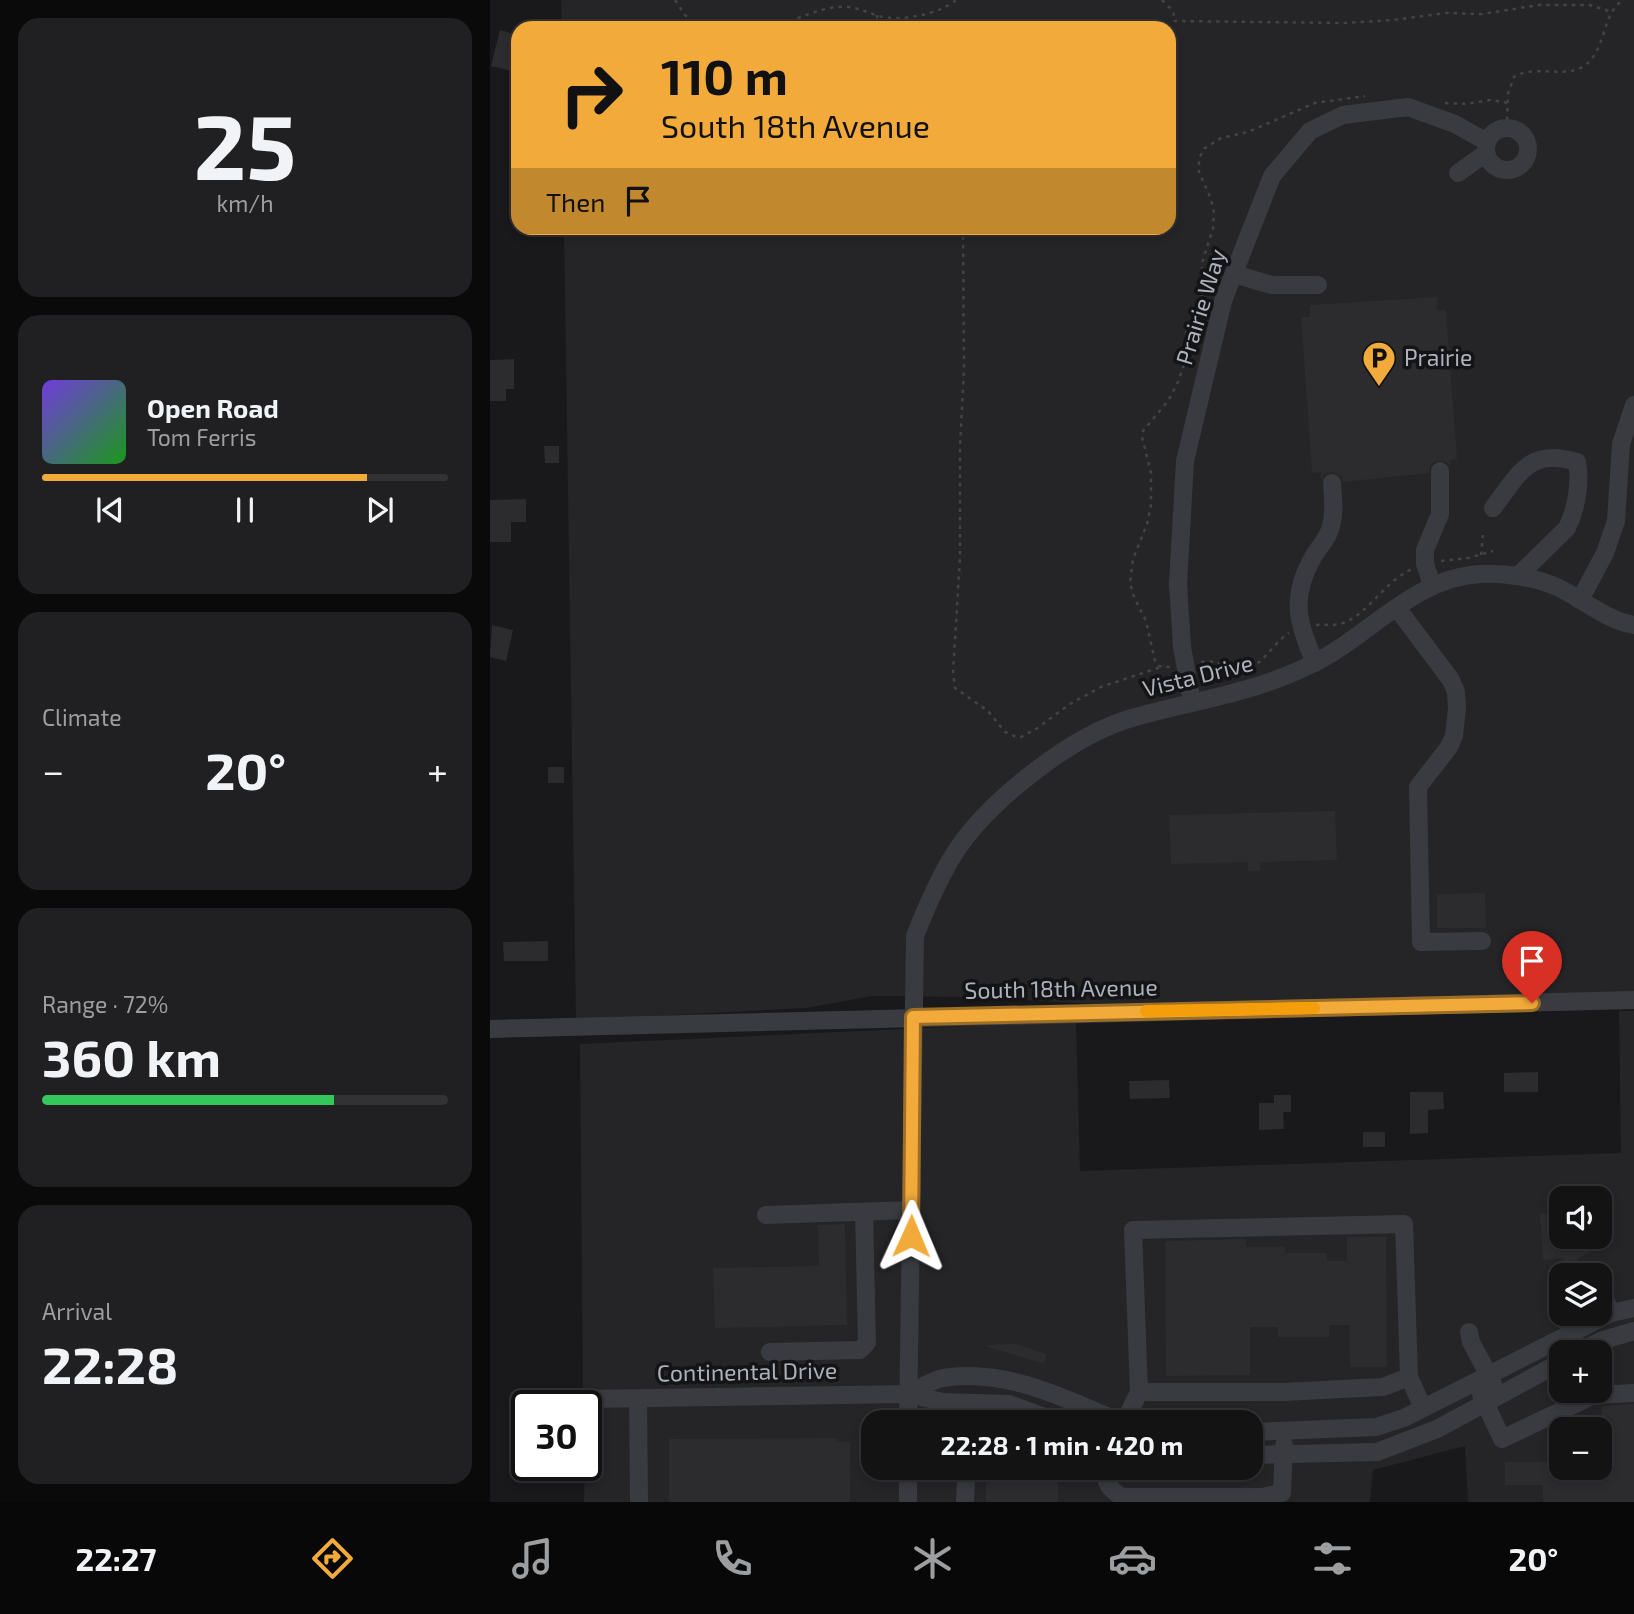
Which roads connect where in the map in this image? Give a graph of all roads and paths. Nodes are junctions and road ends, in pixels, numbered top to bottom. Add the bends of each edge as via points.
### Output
1 (675, 0) edge
2 (956, 0) edge
3 (1162, 0) edge
4 (1623, 0) edge
5 (1612, 12) junction
6 (877, 15) junction
7 (691, 21) edge
8 (789, 21) edge
9 (877, 21) edge
10 (1175, 21) edge
11 (1176, 21) edge
12 (1365, 96) dead end
13 (1437, 102) dead end
14 (1508, 103) junction
15 (1507, 120) dead end
16 (1458, 173) dead end
17 (962, 235) edge
18 (1234, 274) junction
19 (1318, 285) dead end
20 (1634, 405) edge
21 (1440, 471) dead end
22 (1332, 483) dead end
23 (1493, 508) dead end
24 (1483, 535) dead end
25 (1493, 551) dead end
26 (1481, 555) junction
27 (1425, 564) junction
28 (1518, 576) junction
29 (1433, 585) junction
30 (1580, 600) junction
31 (1397, 608) junction
32 (1634, 625) edge
33 (1302, 628) junction
34 (1315, 663) junction
35 (1185, 665) junction
36 (1164, 666) junction
37 (1192, 702) junction
38 (1482, 941) dead end
39 (1634, 1000) edge
40 (913, 1017) junction
41 (490, 1029) edge
42 (911, 1210) junction
43 (864, 1212) junction
44 (766, 1215) dead end
45 (1634, 1308) edge
46 (1612, 1312) edge
47 (1584, 1326) edge
48 (1634, 1331) edge
49 (1469, 1332) dead end
50 (1603, 1340) edge
51 (770, 1352) dead end
52 (1549, 1368) edge
53 (1409, 1377) junction
54 (1482, 1378) junction
55 (1139, 1392) junction
56 (1634, 1393) edge
57 (908, 1394) junction
58 (638, 1398) junction
59 (602, 1399) edge
60 (1492, 1399) junction
61 (1423, 1408) junction
62 (908, 1410) edge
63 (1025, 1410) edge
64 (1094, 1410) edge
65 (1130, 1410) edge
66 (1284, 1431) junction
67 (1263, 1432) edge
68 (1284, 1454) junction
69 (1263, 1455) edge
70 (908, 1480) edge
71 (966, 1480) edge
72 (1107, 1480) edge
73 (1282, 1498) edge
74 (639, 1502) edge
75 (908, 1502) edge
76 (965, 1502) edge

1 - 7 path
2 - 6 path via 933,13
3 - 10 path via 1173,10
4 - 5 path
5 - 11 path via 1590,5 1539,5 1482,14 1344,23
5 - 14 path via 1600,46 1588,63 1576,70 1518,74 1511,81
6 - 8 path via 838,7
6 - 9 path
12 - 36 path via 1315,103 1248,132 1222,138 1205,148 1199,158 1199,172 1214,213 1202,263 1202,299 1186,332 1187,356 1178,382 1143,431 1151,505 1130,575 1153,656
13 - 14 path
14 - 15 path
16 - 18 street, Prairie Way via 1487,147 1455,124 1408,107 1343,115 1310,131 1272,176
17 - 36 path via 964,368 955,688 988,711 1005,732 1021,737 1101,687
18 - 19 street via 1272,285
18 - 35 street, Prairie Way via 1223,301 1185,461 1178,584
20 - 30 street via 1622,444 1616,521
21 - 27 street via 1440,514 1425,550
22 - 33 street via 1332,524 1306,569 1298,596
23 - 28 street via 1523,469 1538,460 1548,456 1577,462 1579,476 1567,528
24 - 26 path
25 - 26 path
26 - 27 path
27 - 29 street
27 - 33 path via 1392,580 1344,622
28 - 29 street, Vista Drive via 1480,574
28 - 30 street, Vista Drive via 1556,586
29 - 31 street, Vista Drive
30 - 32 street, Vista Drive via 1619,622
31 - 34 street, Vista Drive
31 - 38 street via 1456,692 1458,721 1449,747 1418,787 1421,942
33 - 34 street
33 - 35 path via 1287,633 1252,667 1233,669 1208,661
34 - 37 street, Vista Drive via 1264,685
35 - 36 path
35 - 37 street, Prairie Way
37 - 40 street, Vista Drive via 1129,719 1083,738 1040,766 985,817 954,853 915,936
39 - 40 street, South 18th Avenue
40 - 41 street, South 18th Avenue
40 - 42 street, Vista Drive
42 - 43 street
42 - 57 street, Vista Drive
43 - 44 street
43 - 51 street via 867,1343 860,1350
45 - 46 street
47 - 54 street
48 - 50 street
49 - 54 street
52 - 60 street
53 - 55 street via 1383,1387
53 - 55 street via 1404,1224 1133,1230
53 - 61 street
54 - 60 street
54 - 61 street
55 - 65 street
56 - 60 street via 1594,1395 1502,1438
57 - 58 street, Continental Drive
57 - 62 street, Vista Drive
57 - 63 street, Continental Drive via 943,1402 1009,1404
57 - 64 street, Continental Drive via 942,1378 1007,1380
58 - 59 street, Continental Drive
58 - 74 street
60 - 68 street via 1437,1429 1377,1452
61 - 66 street via 1376,1427
66 - 67 street
66 - 68 street
68 - 69 street
68 - 73 street
70 - 75 street
71 - 76 street
72 - 73 street via 1122,1497

